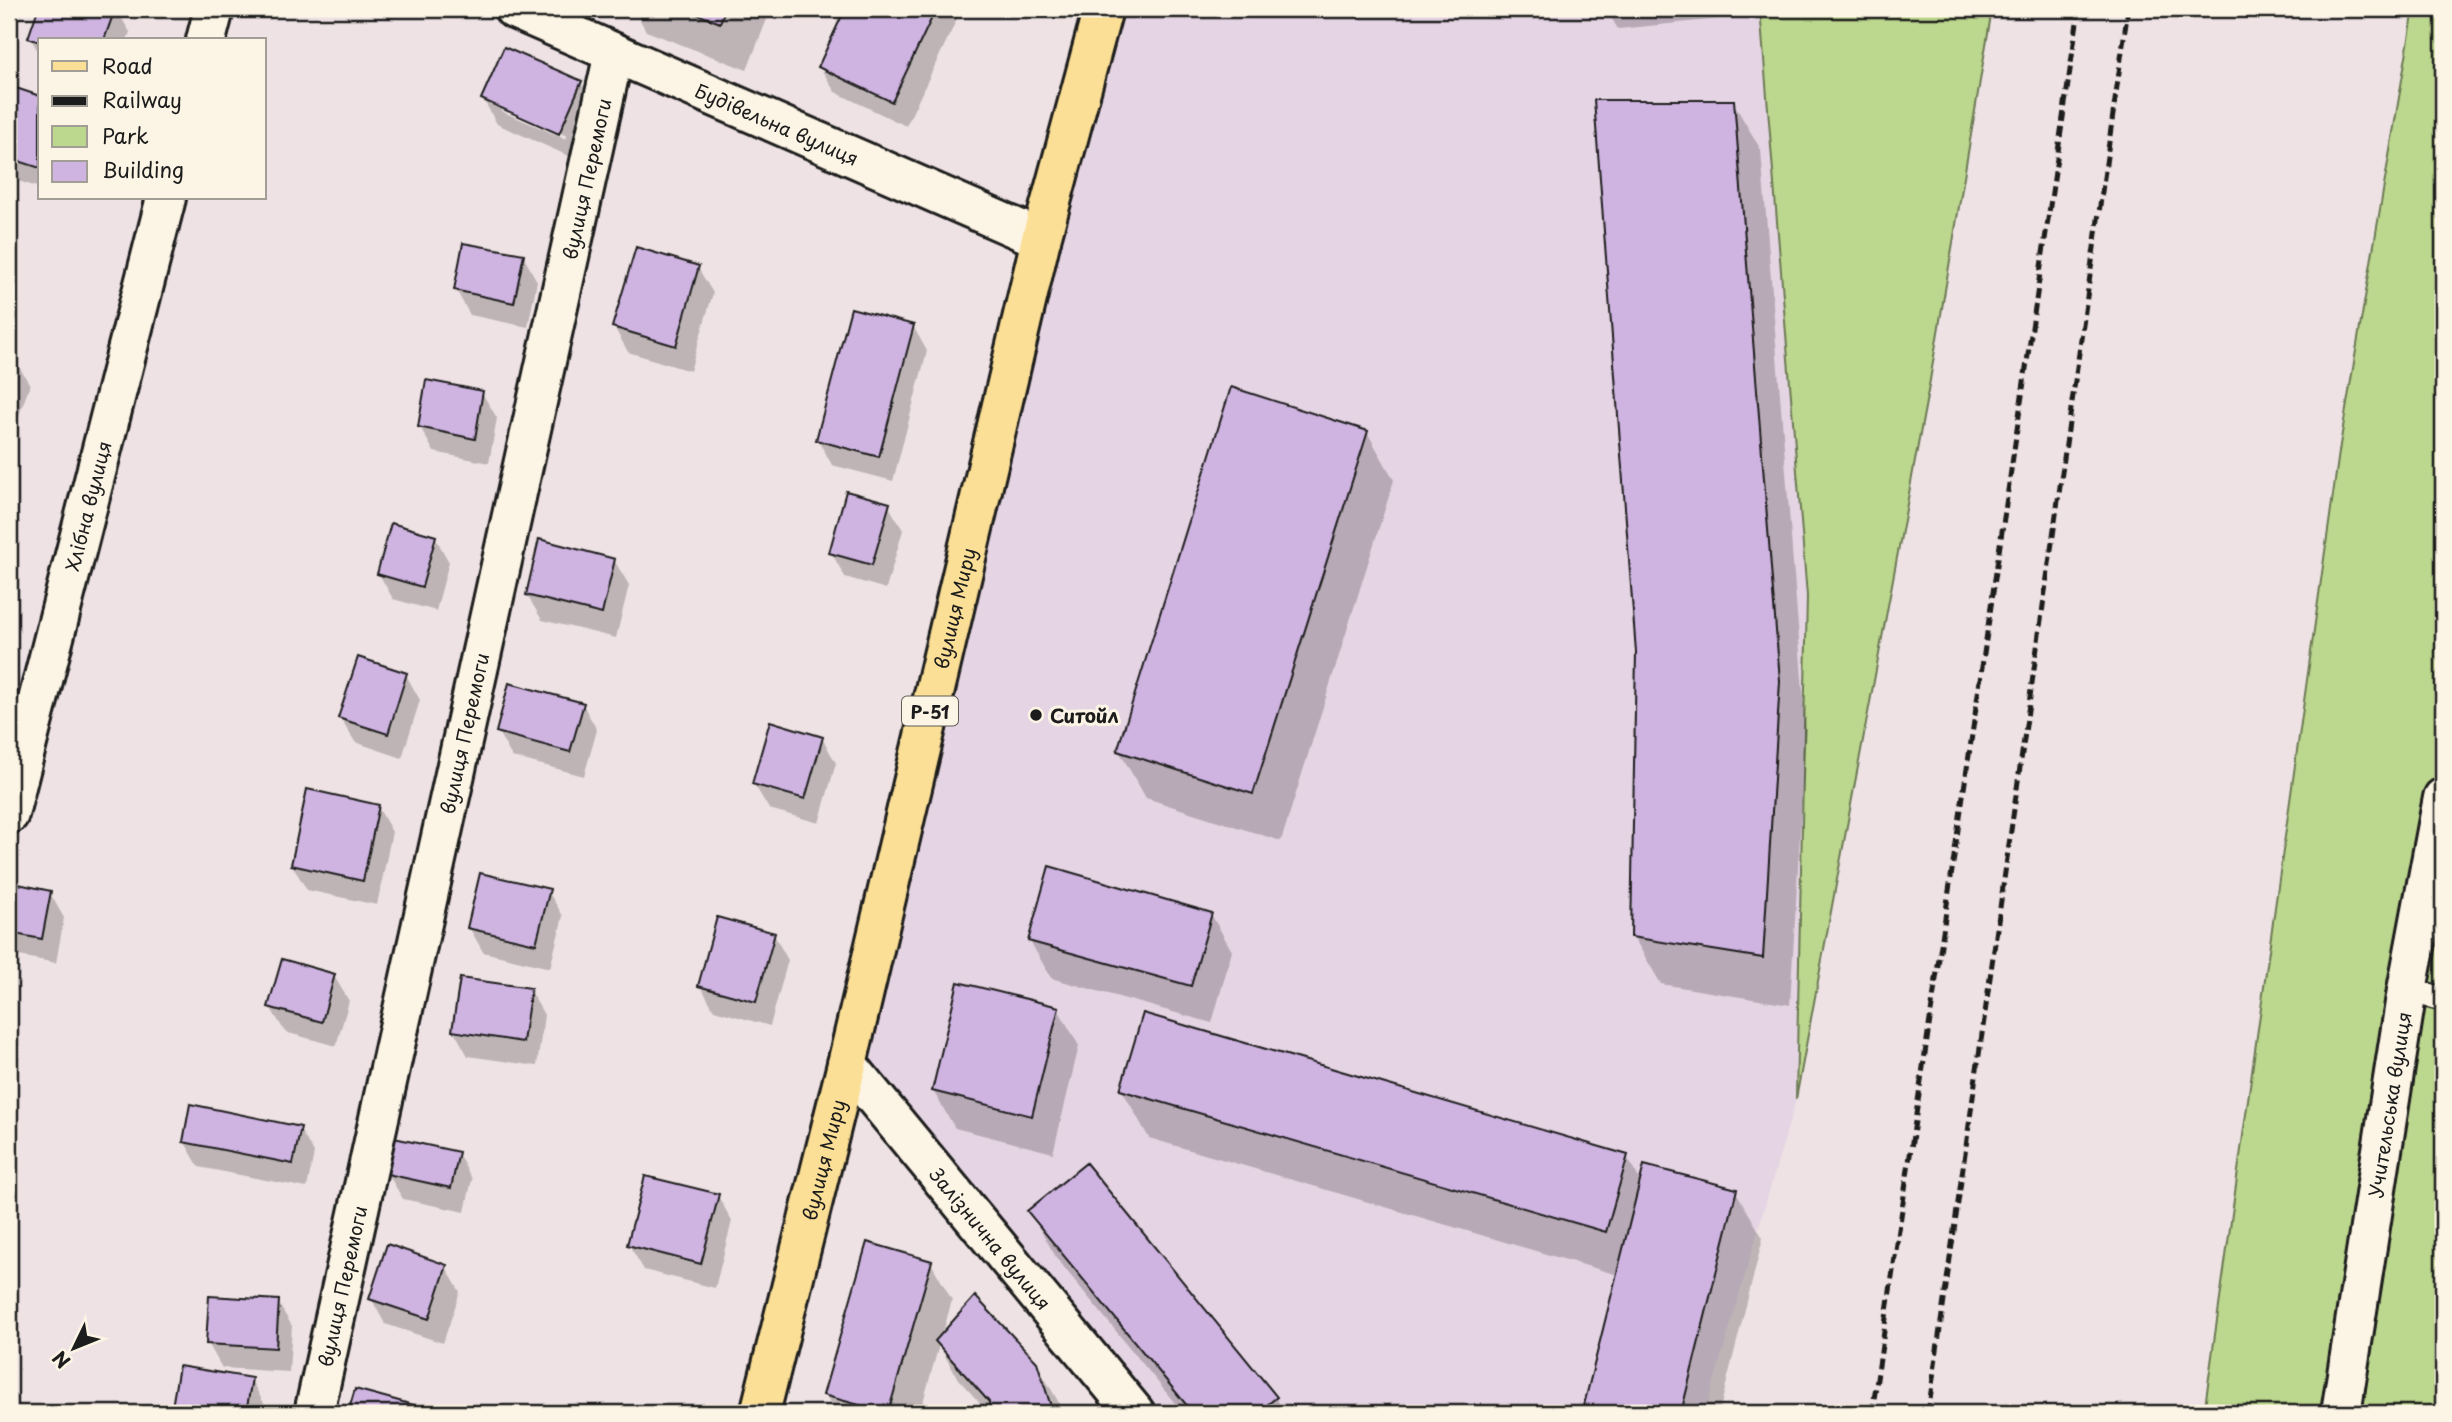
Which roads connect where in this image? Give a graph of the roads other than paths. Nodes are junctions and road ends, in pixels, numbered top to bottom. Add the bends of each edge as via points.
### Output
1 (214, 9) edge
2 (514, 9) edge
3 (1103, 9) edge
4 (207, 38) edge
5 (614, 53) junction
6 (165, 200) edge
7 (1041, 239) junction
8 (2443, 798) edge
9 (9, 814) edge
10 (2425, 995) edge
11 (847, 1064) junction
12 (314, 1413) edge
13 (760, 1413) edge
14 (1135, 1413) edge
15 (2341, 1413) edge

1 - 4 street
2 - 5 street, Будівельна вулиця
3 - 7 main road, вулиця Миру / Р-51
5 - 7 street, Будівельна вулиця
5 - 12 street, вулиця Перемоги
6 - 9 street, Хлібна вулиця
7 - 11 main road, вулиця Миру / Р-51
8 - 10 street, Учительська вулиця
10 - 15 street, Учительська вулиця
11 - 13 main road, вулиця Миру / Р-51
11 - 14 street, Залізнична вулиця

